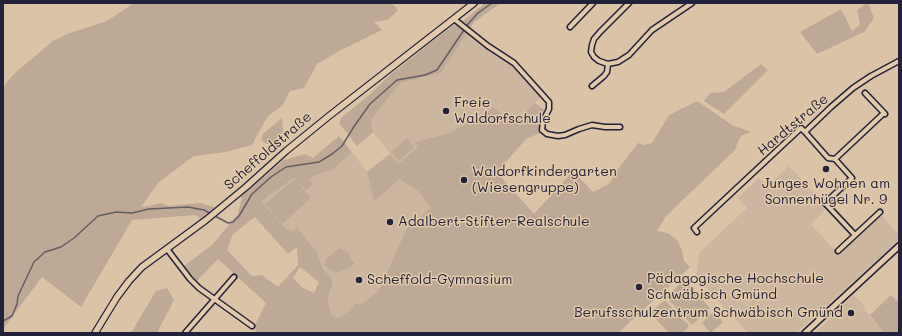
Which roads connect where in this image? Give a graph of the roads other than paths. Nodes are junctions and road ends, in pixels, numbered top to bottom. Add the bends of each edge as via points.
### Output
1 (474, 3) edge
2 (593, 3) edge
3 (629, 3) edge
4 (692, 3) edge
5 (456, 21) junction
6 (570, 27) dead end
7 (899, 61) edge
8 (608, 64) junction
9 (592, 86) dead end
10 (866, 93) dead end
11 (620, 127) dead end
12 (804, 132) junction
13 (835, 159) junction
14 (880, 212) dead end
15 (698, 232) dead end
16 (855, 234) junction
17 (899, 246) edge
18 (167, 249) junction
19 (838, 251) dead end
20 (234, 276) dead end
21 (214, 299) junction
22 (252, 326) dead end
23 (95, 333) edge
24 (185, 333) edge
25 (805, 333) edge

1 - 5 main road, Scheffoldstraße
2 - 6 street
3 - 8 street via 594,39 591,52 599,61
4 - 8 street via 652,30 629,55 618,62
5 - 11 street via 514,63 549,102 542,130 547,134 565,135 592,125
5 - 18 main road, Scheffoldstraße via 329,116 206,220
7 - 12 street, Hardtstraße via 853,88
8 - 9 street via 607,72
10 - 13 street via 884,113
12 - 13 street via 828,158
12 - 15 street, Hardtstraße via 801,128 694,228
13 - 16 street via 852,178 825,203
14 - 16 street
16 - 19 street
17 - 25 street
18 - 21 street via 190,279
18 - 23 main road, Scheffoldstraße via 129,281 116,297
20 - 21 street
21 - 22 street
21 - 24 street

